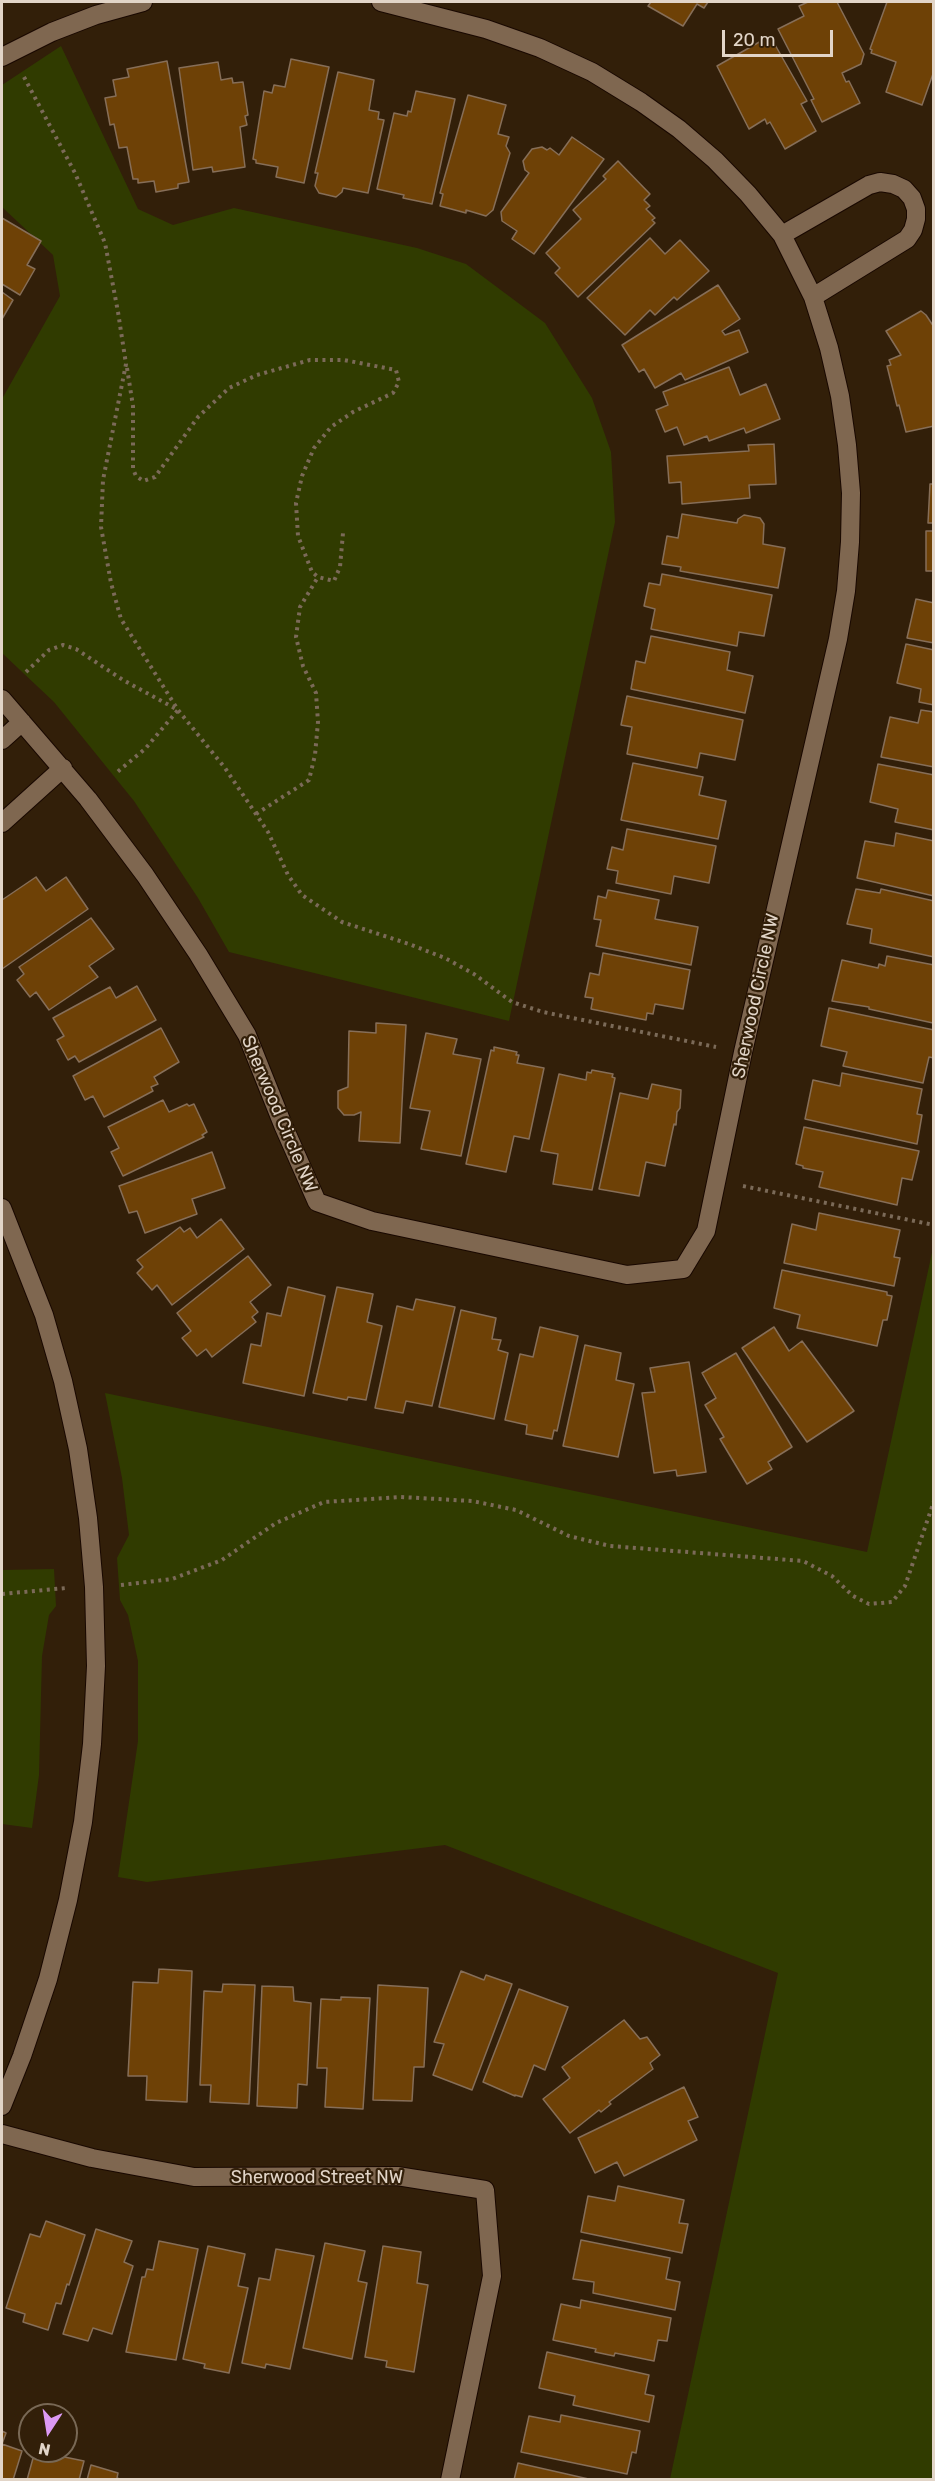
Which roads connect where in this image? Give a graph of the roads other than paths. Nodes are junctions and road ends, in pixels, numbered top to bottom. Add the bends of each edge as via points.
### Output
1 (143, 2) edge
2 (381, 2) edge
3 (432, 9) edge
4 (2, 57) edge
5 (782, 235) junction
6 (813, 297) junction
7 (2, 699) edge
8 (22, 722) junction
9 (2, 740) edge
10 (63, 768) junction
11 (2, 823) edge
12 (2, 1208) edge
13 (2, 2106) edge
14 (2, 2134) edge
15 (450, 2480) edge

1 - 4 street via 96,15
2 - 3 street, Sherwood Circle NW
3 - 5 street, Sherwood Circle NW via 540,48 592,72 641,102 715,160
5 - 6 street, Sherwood Circle NW
5 - 6 street via 875,184 893,184 912,198 916,219 907,239
6 - 10 street, Sherwood Circle NW via 840,396 847,445 851,503 846,591 706,1231 683,1269 627,1275 372,1221 317,1202 247,1035 145,875
7 - 8 street, Sherwood Circle NW
8 - 9 street
8 - 10 street, Sherwood Circle NW
10 - 11 street
12 - 13 street via 44,1315 78,1449 94,1587 96,1666 84,1811 68,1900 48,1979
14 - 15 street, Sherwood Street NW via 92,2158 194,2177 397,2176 485,2190 492,2276

